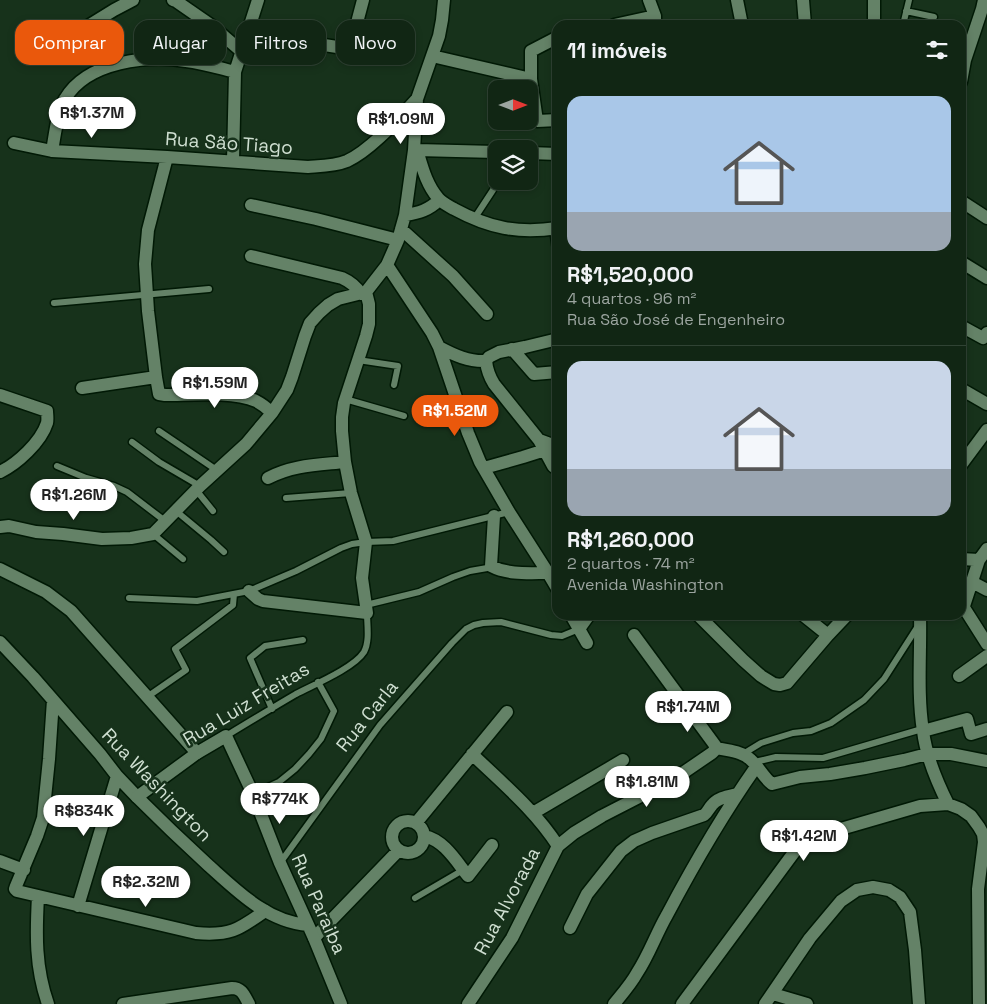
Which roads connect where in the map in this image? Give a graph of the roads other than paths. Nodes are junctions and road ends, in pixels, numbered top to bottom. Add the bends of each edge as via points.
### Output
1 (133, 0) edge
2 (173, 0) edge
3 (258, 0) edge
4 (363, 0) edge
5 (444, 0) edge
6 (649, 0) edge
7 (737, 0) edge
8 (803, 0) edge
9 (874, 0) edge
10 (909, 0) edge
11 (984, 0) edge
12 (906, 11) junction
13 (934, 17) dead end
14 (98, 20) edge
15 (251, 20) edge
16 (655, 20) edge
17 (741, 20) edge
18 (805, 20) edge
19 (874, 20) edge
20 (904, 20) edge
21 (552, 40) edge
22 (326, 45) edge
23 (236, 47) edge
24 (966, 51) edge
25 (432, 56) junction
26 (237, 65) edge
27 (235, 72) junction
28 (531, 79) junction
29 (417, 99) junction
30 (552, 120) edge
31 (14, 143) dead end
32 (416, 150) junction
33 (52, 151) junction
34 (488, 152) edge
35 (538, 154) edge
36 (552, 154) edge
37 (167, 157) junction
38 (233, 161) junction
39 (493, 190) dead end
40 (439, 200) junction
41 (966, 204) edge
42 (251, 205) dead end
43 (405, 215) junction
44 (987, 218) edge
45 (474, 219) junction
46 (552, 228) edge
47 (400, 235) junction
48 (251, 256) dead end
49 (966, 265) edge
50 (387, 266) junction
51 (987, 278) edge
52 (209, 289) dead end
53 (363, 293) junction
54 (147, 294) junction
55 (54, 303) dead end
56 (487, 314) dead end
57 (966, 328) edge
58 (985, 336) edge
59 (552, 340) edge
60 (439, 347) junction
61 (512, 349) junction
62 (358, 360) junction
63 (486, 361) junction
64 (552, 372) edge
65 (156, 377) junction
66 (394, 385) dead end
67 (82, 388) dead end
68 (966, 392) edge
69 (0, 395) edge
70 (345, 400) junction
71 (987, 404) edge
72 (272, 413) junction
73 (404, 416) dead end
74 (987, 430) edge
75 (159, 431) dead end
76 (132, 442) dead end
77 (542, 445) junction
78 (552, 446) edge
79 (966, 458) edge
80 (344, 462) junction
81 (552, 464) edge
82 (57, 466) dead end
83 (484, 468) junction
84 (218, 471) junction
85 (0, 472) edge
86 (268, 478) dead end
87 (198, 488) junction
88 (351, 493) junction
89 (286, 498) dead end
90 (176, 511) junction
91 (213, 511) dead end
92 (509, 512) junction
93 (494, 516) junction
94 (165, 521) junction
95 (0, 527) edge
96 (153, 534) junction
97 (366, 542) junction
98 (987, 550) edge
99 (224, 552) dead end
100 (183, 560) dead end
101 (966, 560) edge
102 (979, 560) junction
103 (492, 568) junction
104 (0, 569) edge
105 (548, 574) junction
106 (552, 580) edge
107 (972, 582) junction
108 (987, 590) edge
109 (249, 591) junction
110 (234, 594) junction
111 (966, 595) edge
112 (129, 598) dead end
113 (367, 609) junction
114 (966, 610) edge
115 (574, 620) edge
116 (585, 620) edge
117 (703, 620) edge
118 (810, 620) edge
119 (843, 620) edge
120 (919, 620) edge
121 (920, 620) edge
122 (579, 629) junction
123 (830, 634) junction
124 (634, 635) dead end
125 (303, 640) dead end
126 (0, 642) edge
127 (587, 643) dead end
128 (987, 644) edge
129 (987, 656) edge
130 (959, 676) dead end
131 (318, 682) junction
132 (147, 697) junction
133 (53, 700) junction
134 (272, 708) junction
135 (507, 712) dead end
136 (987, 729) edge
137 (923, 730) junction
138 (226, 736) junction
139 (717, 748) junction
140 (197, 753) junction
141 (472, 754) junction
142 (743, 754) junction
143 (928, 754) junction
144 (623, 760) dead end
145 (987, 761) edge
146 (757, 764) junction
147 (117, 776) junction
148 (252, 794) junction
149 (737, 794) junction
150 (137, 797) junction
151 (948, 804) junction
152 (533, 813) junction
153 (416, 823) junction
154 (424, 836) junction
155 (492, 845) dead end
156 (558, 846) junction
157 (398, 850) junction
158 (0, 862) edge
159 (280, 863) junction
160 (24, 870) junction
161 (465, 873) junction
162 (33, 895) junction
163 (415, 898) dead end
164 (78, 906) junction
165 (265, 910) junction
166 (308, 925) junction
167 (570, 928) dead end
168 (314, 938) junction
169 (769, 999) edge
170 (48, 1004) edge
171 (123, 1004) edge
172 (249, 1004) edge
173 (341, 1004) edge
174 (468, 1004) edge
175 (614, 1004) edge
176 (682, 1004) edge
177 (808, 1004) edge
178 (919, 1004) edge
179 (979, 1004) edge

1 - 14 street
2 - 23 street
3 - 15 street
4 - 22 street via 350,49
5 - 25 street via 439,36
6 - 16 street
7 - 17 street
8 - 18 street
9 - 19 street
10 - 12 lane
11 - 24 street
12 - 13 lane
12 - 20 lane
21 - 28 street via 531,51
25 - 28 street
25 - 29 street
26 - 27 street
27 - 33 street via 164,58 104,67 74,87 65,98
27 - 38 street
28 - 30 street via 538,121
29 - 32 street
29 - 38 street, Rua São Tiago via 361,153 346,161 308,167
31 - 33 street, Rua São Tiago
32 - 34 street
32 - 40 street via 424,176
32 - 43 street
33 - 37 street, Rua São Tiago
35 - 36 street
37 - 38 street, Rua São Tiago
37 - 54 street via 148,230
39 - 45 lane
40 - 43 street via 423,211
40 - 45 street
41 - 44 street
42 - 47 street
43 - 47 street
45 - 46 street via 504,229
47 - 50 street
47 - 56 street via 453,276
48 - 53 street via 342,278
49 - 51 street
50 - 53 street
50 - 60 street
52 - 54 lane
53 - 62 street via 369,304 369,324
53 - 72 street via 338,299 310,323 286,390
54 - 55 lane
54 - 65 street
57 - 58 street
59 - 61 street
60 - 63 street via 465,358
60 - 83 street via 468,433
61 - 63 street via 493,354
61 - 64 street via 534,374
62 - 66 lane via 398,366
62 - 70 street
63 - 77 street via 494,384
65 - 67 street
65 - 72 street via 159,394 243,397
68 - 71 street
69 - 85 street via 47,411 47,422 25,455
70 - 73 lane
70 - 80 street via 342,417
72 - 84 street
74 - 79 street
75 - 84 lane
76 - 87 lane
77 - 78 street
77 - 81 street
77 - 83 street via 523,457
80 - 86 street via 292,468
80 - 88 street
82 - 94 lane via 126,492
83 - 92 street
84 - 87 street
87 - 90 street
87 - 91 lane
88 - 89 lane
88 - 97 street
90 - 94 street
90 - 99 lane
92 - 93 lane
92 - 105 street
93 - 97 lane via 393,541
93 - 103 street
94 - 96 street
95 - 96 street via 102,539
96 - 100 lane
97 - 109 lane via 341,548
97 - 113 street via 362,578
98 - 102 street
101 - 102 street
102 - 107 street
103 - 105 street via 522,574
103 - 113 lane via 470,571
104 - 132 street via 46,592 71,611
105 - 106 street
107 - 108 street
107 - 111 street
109 - 110 lane
109 - 113 street via 263,601
110 - 112 lane via 197,601
110 - 132 lane via 233,606 175,649 186,670
113 - 131 lane, Rua Luiz Freitas via 365,649 356,661
114 - 128 street
115 - 122 street
116 - 122 street
117 - 123 street via 761,676 780,685 787,683
118 - 123 street
119 - 123 street
120 - 142 lane via 884,679 864,700 831,723 761,742
121 - 137 street
122 - 127 street
122 - 159 lane, Rua Carla via 562,636 501,622 483,622 466,629 380,725
124 - 139 street
125 - 134 lane via 265,646 250,658
126 - 133 street, Rua Washington
129 - 130 street
131 - 134 lane, Rua Luiz Freitas
131 - 148 lane via 334,711 320,739 279,782
132 - 140 street
133 - 147 street, Rua Washington
133 - 160 street via 43,818
134 - 138 lane, Rua Luiz Freitas
135 - 141 street
136 - 137 street via 971,734 967,720
137 - 143 street
137 - 146 lane via 824,758 776,757
138 - 140 street, Rua Luiz Freitas
138 - 148 street, Rua Paraiba
139 - 142 street
139 - 156 street, Rua Alvorada via 674,780 602,816
140 - 150 street, Rua Luiz Freitas
141 - 152 street
141 - 153 street
142 - 146 street
143 - 145 street via 951,754
143 - 146 street via 774,784
143 - 151 street
144 - 152 street
146 - 149 street
147 - 150 street, Rua Washington
147 - 164 street
148 - 159 street, Rua Paraiba
149 - 167 street via 718,799 704,815 652,833 621,851 587,894
149 - 175 street via 685,881 646,957
150 - 165 street, Rua Washington via 237,891
151 - 176 street via 920,806 836,830 798,847
151 - 179 street via 971,816 983,834 978,889
152 - 156 street
153 - 154 street
153 - 157 street via 399,823 393,830 391,839
154 - 157 street via 418,850 408,854
154 - 161 street via 441,843
155 - 161 street
156 - 174 street, Rua Alvorada via 512,938
157 - 168 street
158 - 160 street
159 - 166 street, Rua Paraiba
160 - 162 street via 15,889
161 - 163 lane
162 - 164 street
162 - 170 street via 37,953
164 - 165 street via 213,935 240,928
165 - 166 street, Rua Washington via 289,922
166 - 168 street, Rua Paraiba
168 - 173 street, Rua Paraiba
169 - 177 street
169 - 178 street via 810,938 841,901 857,890 873,887 900,896 910,912
171 - 172 street via 232,988 241,990

